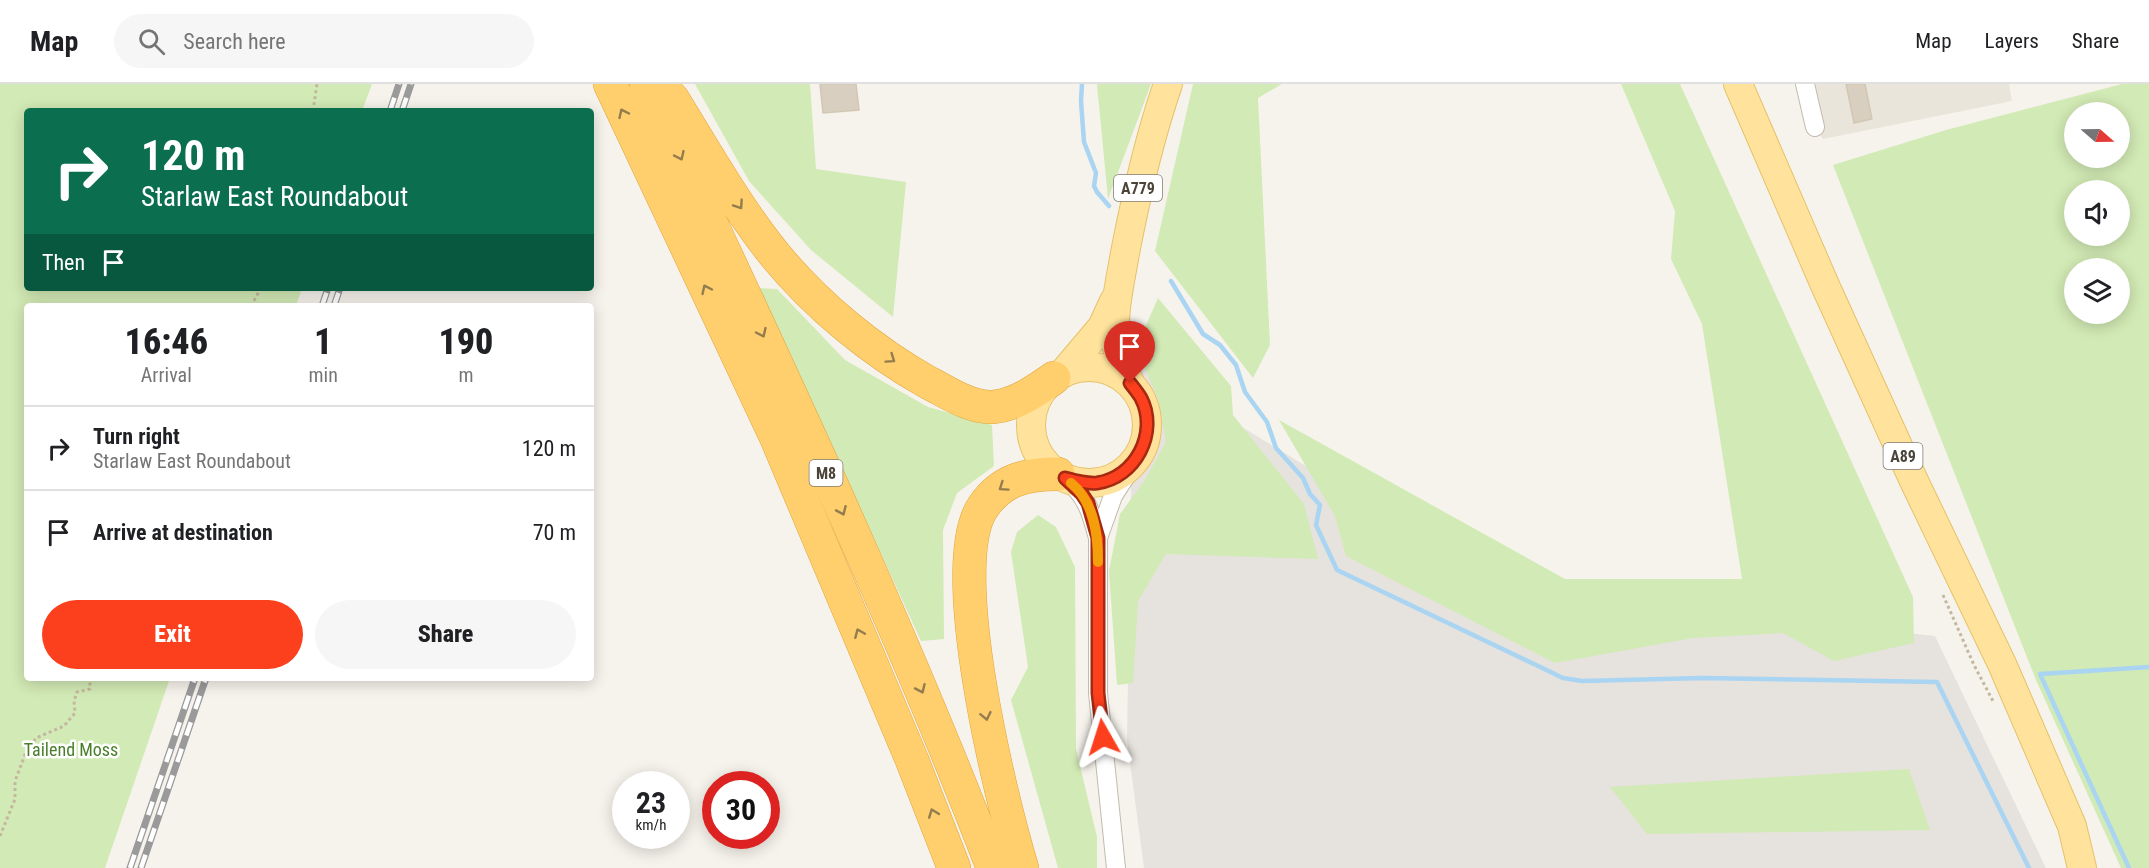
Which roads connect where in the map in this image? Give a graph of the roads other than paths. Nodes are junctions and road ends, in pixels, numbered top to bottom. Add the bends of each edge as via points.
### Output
1 (610, 84) edge
2 (646, 84) edge
3 (664, 84) edge
4 (1168, 84) edge
5 (1738, 84) edge
6 (1805, 84) edge
7 (1815, 127) dead end
8 (1117, 293) junction
9 (1059, 375) junction
10 (1130, 383) junction
11 (1138, 457) junction
12 (1062, 476) junction
13 (1098, 538) junction
14 (2072, 826) junction
15 (954, 868) edge
16 (993, 868) edge
17 (1022, 868) edge
18 (1116, 868) edge
19 (2071, 868) edge
20 (2082, 868) edge

15 -> 1 highway, M8 via 776,437
2 -> 16 highway, M8 via 812,441 950,757
3 -> 9 highway via 775,255 844,324 911,372 976,405 1010,404
4 - 8 main road, A779 via 1148,148
5 - 14 main road, A89
6 - 7 street
8 - 9 main road, A779 via 1102,327
8 - 10 main road, A779 via 1116,345
9 - 10 main road via 1092,366 1119,374
9 - 12 main road, A779 via 1041,392 1033,409 1031,428 1044,462
10 - 11 main road, A779 via 1142,399 1147,418 1146,438
11 - 12 main road via 1120,474 1097,483 1081,483
11 - 13 street via 1113,496
12 - 13 street via 1088,503
12 -> 17 highway via 1034,474 1002,486 977,517 970,546 978,677 1009,825
13 - 18 street via 1098,693
14 - 19 main road, A89
14 - 20 main road, A89

